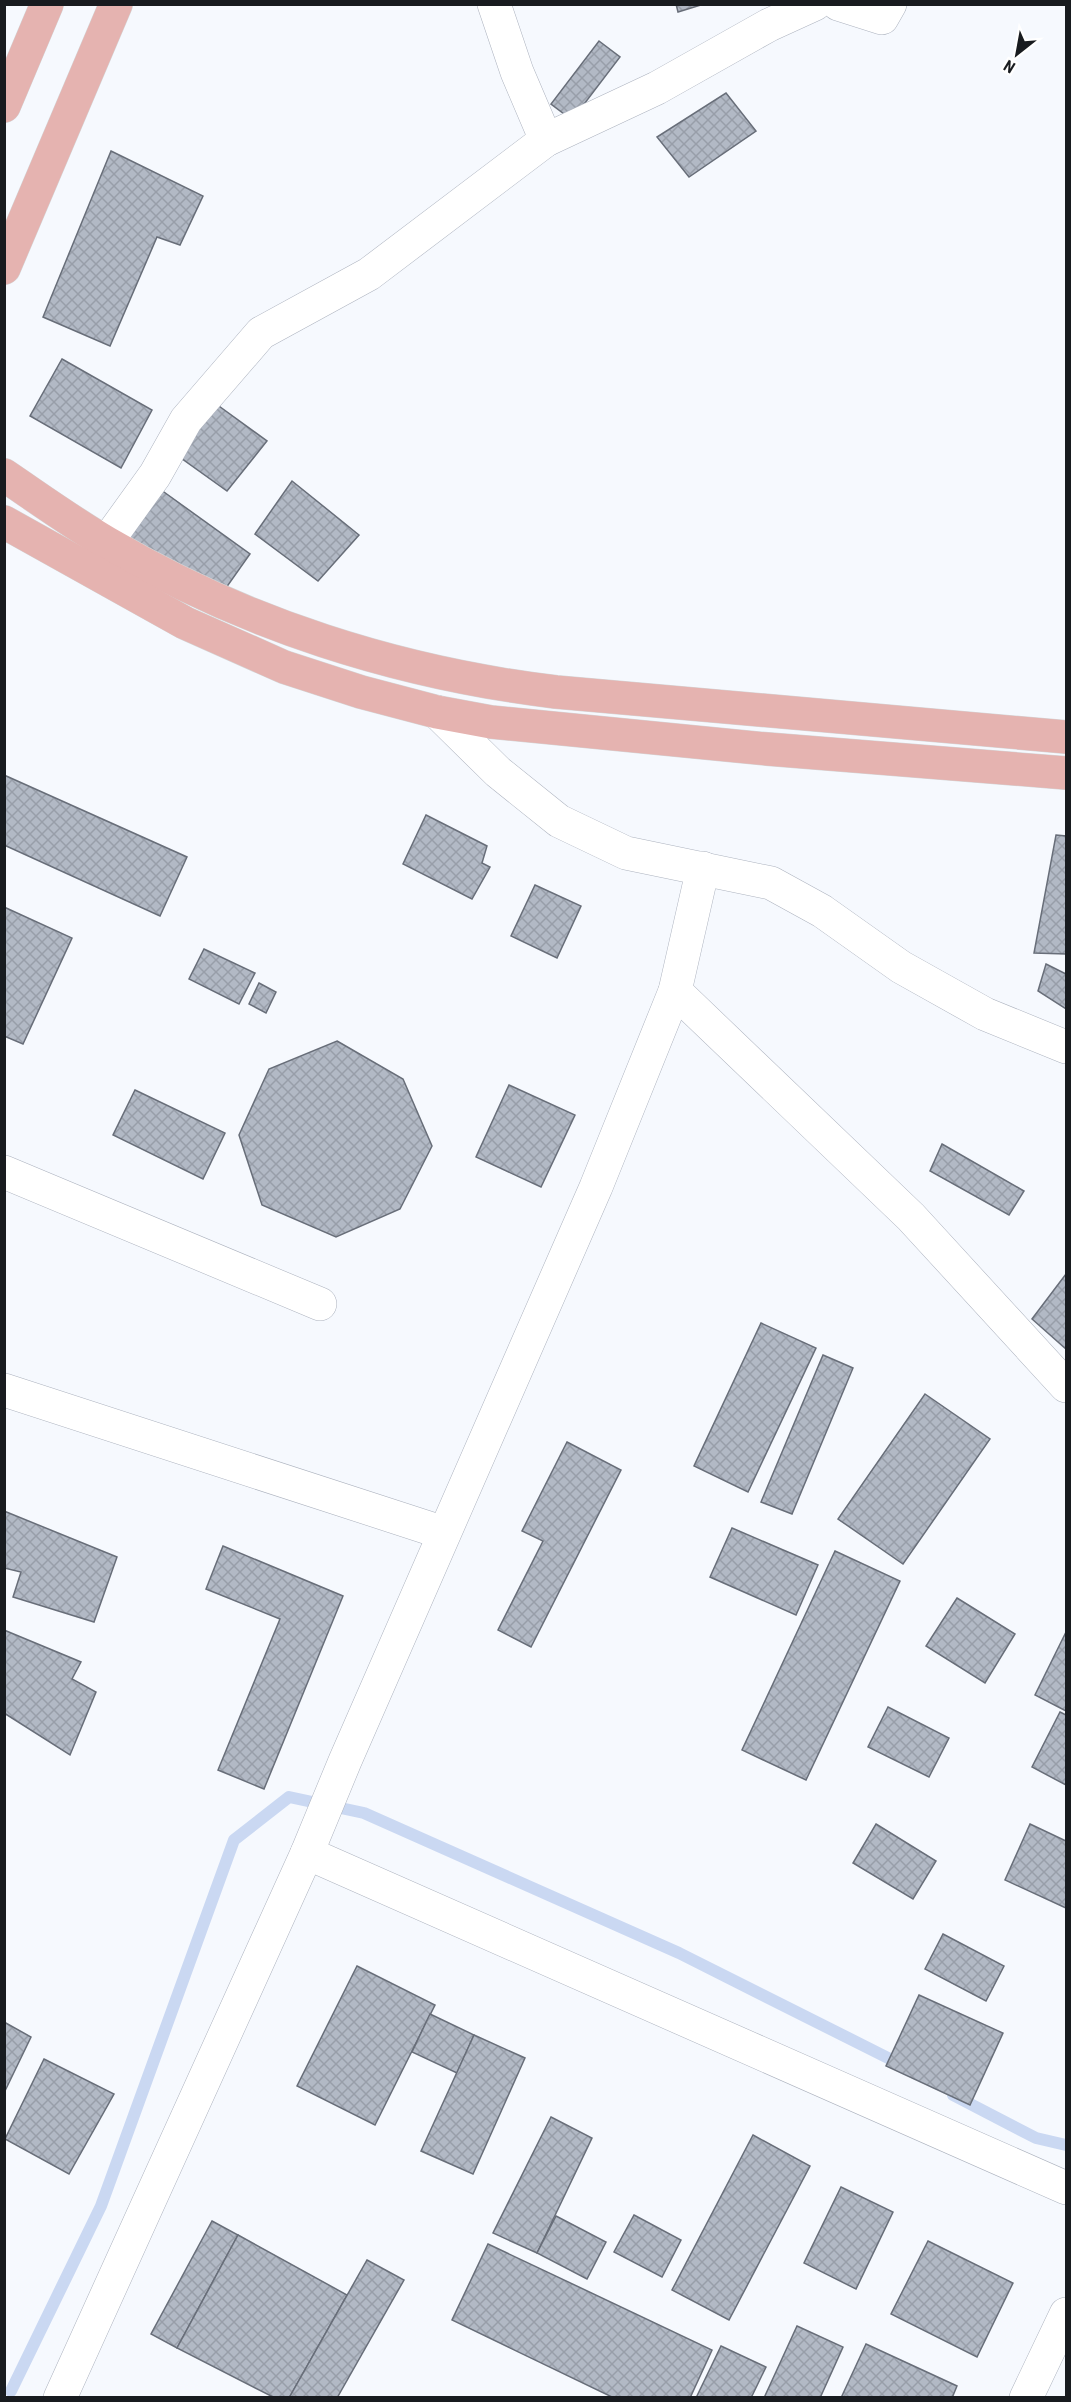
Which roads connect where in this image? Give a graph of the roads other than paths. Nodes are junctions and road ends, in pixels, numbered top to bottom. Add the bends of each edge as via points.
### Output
1 (47, 4) edge
2 (116, 4) edge
3 (494, 4) edge
4 (815, 4) edge
5 (838, 4) edge
6 (890, 4) edge
7 (4, 106) edge
8 (546, 140) junction
9 (4, 268) edge
10 (4, 475) edge
11 (4, 522) edge
12 (106, 543) junction
13 (437, 712) junction
14 (1066, 737) edge
15 (1066, 773) edge
16 (703, 868) junction
17 (675, 991) junction
18 (1066, 1047) edge
19 (4, 1172) edge
20 (320, 1304) dead end
21 (1066, 1386) edge
22 (4, 1390) edge
23 (444, 1533) junction
24 (307, 1853) junction
25 (1066, 2188) edge
26 (1066, 2314) edge
27 (60, 2397) edge
28 (1026, 2397) edge

1 - 7 main road
2 - 9 main road
3 - 8 street
4 - 8 street via 769,25 657,88
5 - 6 street via 882,18
8 - 12 street via 369,274 261,333 186,420 155,475
10 - 12 main road
11 - 13 main road via 185,623 284,667
12 - 14 main road via 198,592 296,633 498,685
13 - 15 main road via 503,724
13 - 16 street via 498,772 559,821 626,853
16 - 17 street
16 - 18 street via 771,883 822,911 922,979 985,1014
17 - 21 street via 910,1216
17 - 23 street via 596,1187
19 - 20 street
22 - 23 street
23 - 24 street
24 - 25 street
24 - 27 street
26 - 28 street

